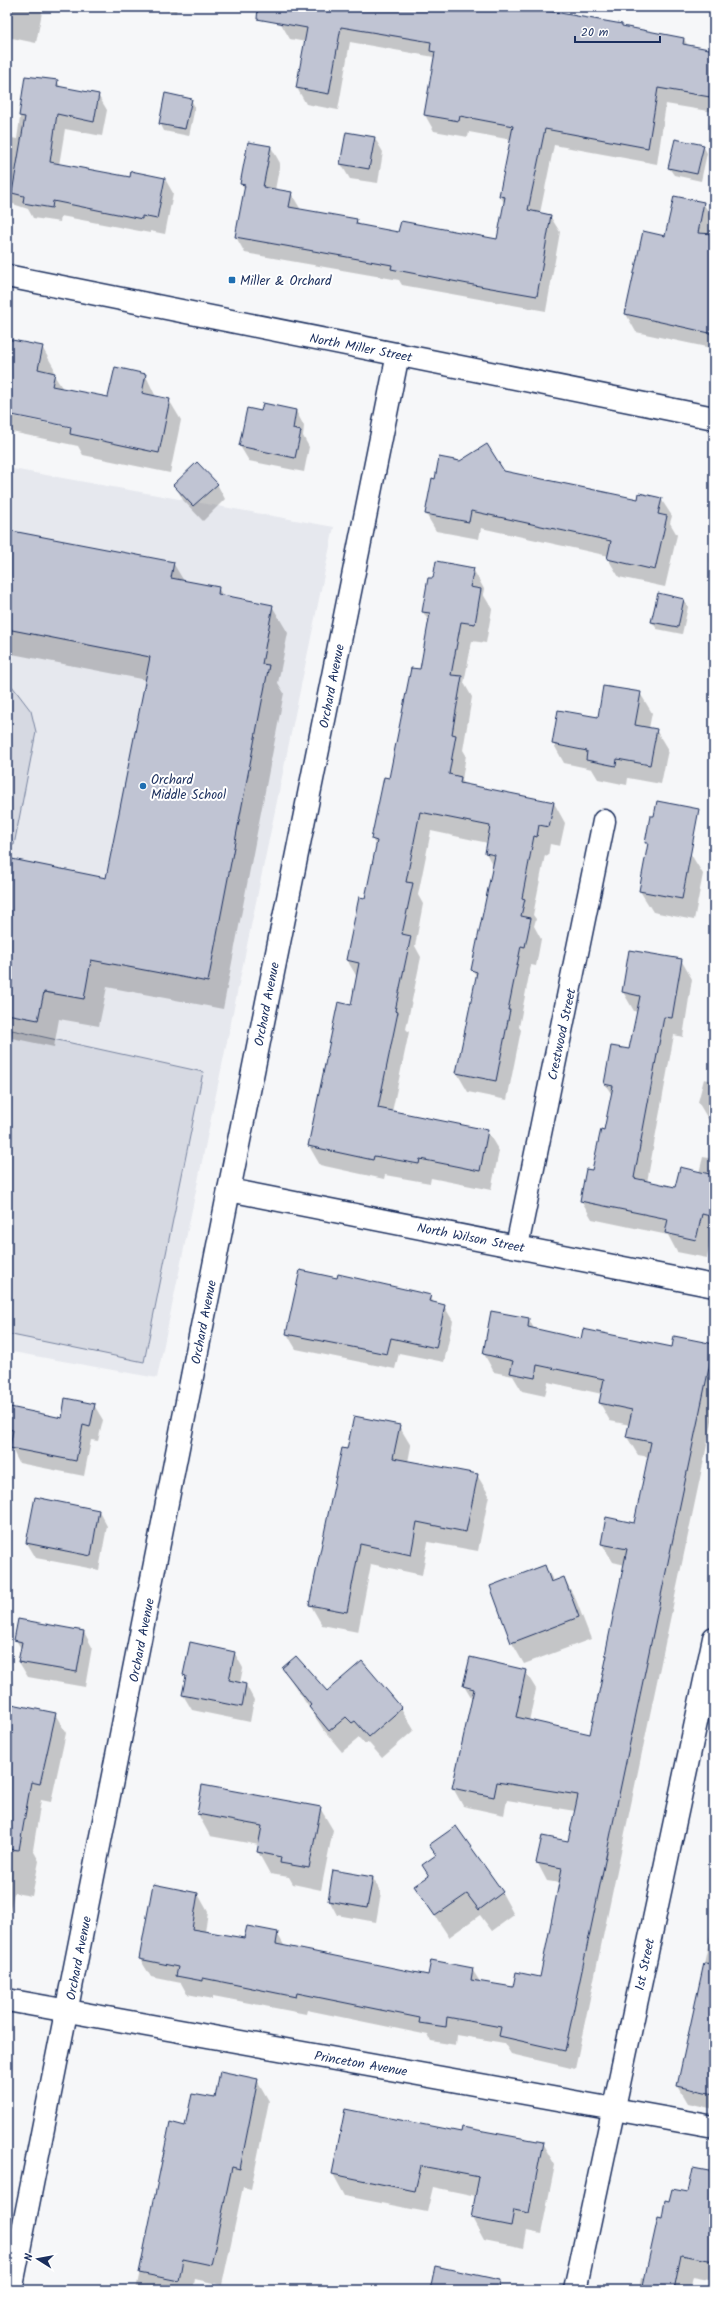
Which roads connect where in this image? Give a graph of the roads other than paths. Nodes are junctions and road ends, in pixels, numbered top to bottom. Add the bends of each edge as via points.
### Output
1 (7, 276) edge
2 (398, 354) junction
3 (714, 418) edge
4 (604, 822) dead end
5 (228, 1190) junction
6 (517, 1246) junction
7 (714, 1286) edge
8 (714, 1638) edge
9 (7, 2000) edge
10 (67, 2011) junction
11 (613, 2108) junction
12 (714, 2127) edge
13 (11, 2290) edge
14 (575, 2290) edge

1 - 2 street, North Miller Street
2 - 3 street, North Miller Street
2 - 5 street, Orchard Avenue
4 - 6 street, Crestwood Street
5 - 6 street, North Wilson Street
5 - 10 street, Orchard Avenue
6 - 7 street, North Wilson Street
8 - 11 street, 1st Street
9 - 10 street, Princeton Avenue
10 - 11 street, Princeton Avenue
10 - 13 street, Orchard Avenue
11 - 12 street, Princeton Avenue
11 - 14 street, 1st Street

